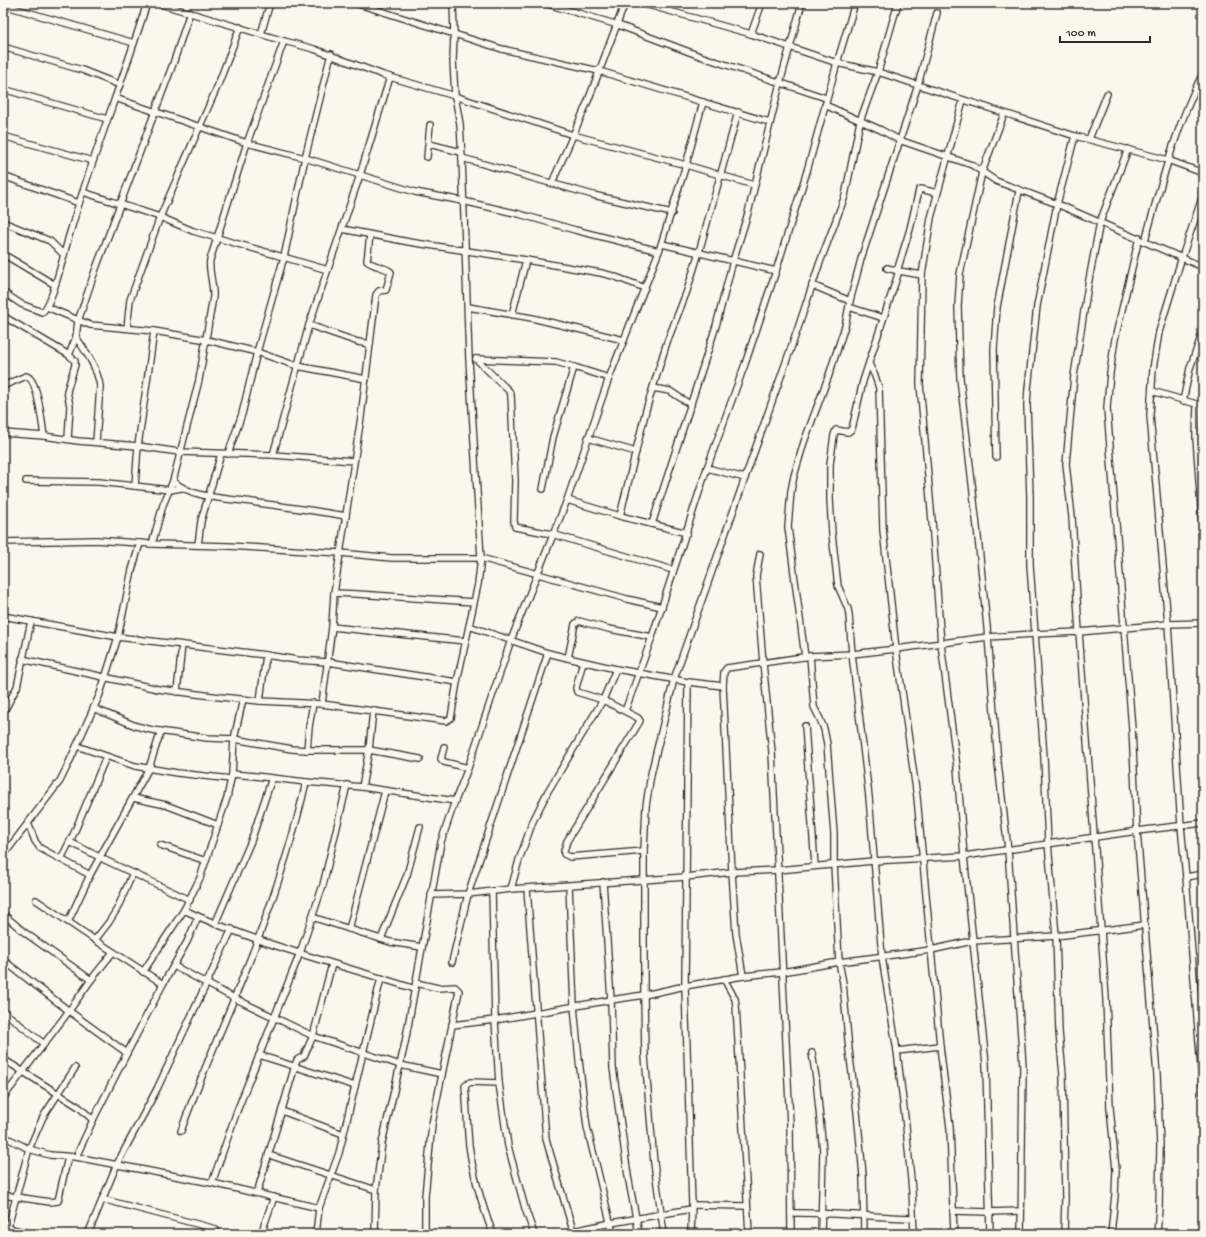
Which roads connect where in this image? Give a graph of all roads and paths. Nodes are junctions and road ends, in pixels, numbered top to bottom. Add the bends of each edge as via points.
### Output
1 (147, 3) edge
2 (157, 3) edge
3 (270, 3) edge
4 (355, 3) edge
5 (453, 3) edge
6 (544, 3) edge
7 (625, 3) edge
8 (641, 3) edge
9 (762, 3) edge
10 (802, 3) edge
11 (855, 3) edge
12 (898, 3) edge
13 (3, 5) edge
14 (560, 5) edge
15 (190, 12) junction
16 (937, 13) dead end
17 (618, 25) junction
18 (240, 28) junction
19 (454, 33) junction
20 (262, 34) junction
21 (751, 34) junction
22 (284, 41) junction
23 (134, 43) junction
24 (3, 47) edge
25 (791, 47) junction
26 (331, 54) junction
27 (837, 63) junction
28 (599, 71) junction
29 (878, 72) junction
30 (1203, 73) edge
31 (390, 77) junction
32 (780, 83) junction
33 (120, 85) junction
34 (918, 85) junction
35 (3, 89) edge
36 (1107, 94) dead end
37 (455, 96) junction
38 (115, 98) junction
39 (826, 98) junction
40 (963, 100) junction
41 (703, 102) junction
42 (825, 105) junction
43 (154, 111) junction
44 (738, 112) junction
45 (1004, 114) junction
46 (107, 119) junction
47 (860, 121) junction
48 (769, 122) junction
49 (430, 125) dead end
50 (200, 126) junction
51 (573, 135) junction
52 (3, 136) edge
53 (1075, 136) junction
54 (1089, 139) junction
55 (899, 140) junction
56 (247, 143) junction
57 (429, 144) junction
58 (1128, 149) junction
59 (462, 155) junction
60 (946, 156) junction
61 (305, 158) junction
62 (427, 158) dead end
63 (1168, 160) junction
64 (93, 161) junction
65 (686, 165) junction
66 (982, 172) junction
67 (1203, 173) edge
68 (360, 175) junction
69 (721, 175) junction
70 (3, 176) edge
71 (552, 183) junction
72 (754, 185) junction
73 (1020, 191) junction
74 (82, 192) junction
75 (937, 193) junction
76 (1203, 195) edge
77 (463, 201) junction
78 (79, 203) junction
79 (119, 204) junction
80 (1057, 204) junction
81 (672, 213) junction
82 (160, 217) junction
83 (3, 222) edge
84 (1100, 222) junction
85 (342, 229) junction
86 (370, 235) junction
87 (217, 237) junction
88 (1142, 240) junction
89 (662, 244) junction
90 (466, 251) junction
91 (659, 251) junction
92 (699, 252) junction
93 (3, 254) edge
94 (64, 255) junction
95 (284, 257) junction
96 (1182, 257) junction
97 (526, 260) junction
98 (733, 261) junction
99 (1203, 267) edge
100 (887, 268) dead end
101 (328, 270) junction
102 (776, 271) junction
103 (898, 271) junction
104 (922, 275) junction
105 (55, 285) junction
106 (812, 285) junction
107 (644, 288) junction
108 (3, 292) edge
109 (850, 300) junction
110 (47, 307) junction
111 (468, 307) junction
112 (849, 307) junction
113 (512, 315) junction
114 (3, 316) edge
115 (884, 318) junction
116 (78, 321) junction
117 (309, 326) junction
118 (127, 328) junction
119 (154, 331) junction
120 (1203, 331) edge
121 (76, 337) junction
122 (207, 340) junction
123 (624, 340) junction
124 (370, 344) junction
125 (257, 352) junction
126 (69, 355) junction
127 (469, 359) junction
128 (476, 359) junction
129 (869, 364) junction
130 (297, 366) junction
131 (574, 367) junction
132 (366, 378) junction
133 (609, 378) junction
134 (3, 386) edge
135 (653, 388) junction
136 (1152, 391) junction
137 (1183, 400) junction
138 (691, 405) junction
139 (1200, 405) edge
140 (3, 420) edge
141 (5, 433) edge
142 (44, 436) junction
143 (588, 438) junction
144 (68, 439) junction
145 (96, 442) junction
146 (138, 446) junction
147 (179, 452) junction
148 (636, 452) junction
149 (221, 454) junction
150 (228, 454) junction
151 (272, 455) junction
152 (996, 457) dead end
153 (354, 461) junction
154 (707, 468) junction
155 (745, 478) junction
156 (173, 480) junction
157 (26, 481) dead end
158 (135, 486) junction
159 (181, 488) junction
160 (543, 489) dead end
161 (170, 490) junction
162 (207, 497) junction
163 (567, 500) junction
164 (346, 516) junction
165 (620, 516) junction
166 (652, 524) junction
167 (687, 533) junction
168 (552, 534) junction
169 (1203, 537) edge
170 (3, 542) edge
171 (140, 543) junction
172 (152, 544) junction
173 (198, 545) junction
174 (340, 553) junction
175 (760, 554) dead end
176 (481, 558) junction
177 (673, 570) junction
178 (538, 574) junction
179 (334, 593) junction
180 (474, 602) junction
181 (662, 606) junction
182 (3, 616) edge
183 (31, 621) junction
184 (1203, 623) edge
185 (1168, 624) junction
186 (469, 626) junction
187 (332, 627) junction
188 (1123, 628) junction
189 (1078, 632) junction
190 (1034, 634) junction
191 (652, 637) junction
192 (988, 637) junction
193 (118, 638) junction
194 (511, 640) junction
195 (465, 641) junction
196 (941, 644) junction
197 (182, 645) junction
198 (896, 649) junction
199 (548, 653) junction
200 (266, 654) junction
201 (852, 654) junction
202 (808, 656) junction
203 (568, 658) junction
204 (22, 659) junction
205 (328, 662) junction
206 (584, 662) junction
207 (762, 663) junction
208 (616, 669) junction
209 (638, 673) junction
210 (105, 678) junction
211 (674, 679) junction
212 (457, 682) junction
213 (688, 682) junction
214 (723, 686) junction
215 (177, 692) junction
216 (242, 699) junction
217 (603, 700) junction
218 (260, 701) junction
219 (314, 703) junction
220 (322, 704) junction
221 (93, 708) junction
222 (373, 710) junction
223 (625, 711) junction
224 (3, 712) edge
225 (805, 726) dead end
226 (161, 731) junction
227 (234, 739) junction
228 (77, 746) junction
229 (444, 747) dead end
230 (307, 750) junction
231 (369, 750) junction
232 (106, 757) junction
233 (420, 758) dead end
234 (149, 768) junction
235 (468, 768) junction
236 (231, 776) junction
237 (272, 778) junction
238 (306, 782) junction
239 (347, 785) junction
240 (362, 787) junction
241 (384, 791) junction
242 (134, 798) junction
243 (455, 801) junction
244 (28, 823) junction
245 (1203, 823) edge
246 (218, 825) junction
247 (1181, 826) junction
248 (420, 827) dead end
249 (1137, 831) junction
250 (1094, 837) junction
251 (70, 842) junction
252 (1048, 843) junction
253 (160, 844) dead end
254 (1008, 850) junction
255 (644, 851) junction
256 (4, 852) edge
257 (964, 856) junction
258 (99, 857) junction
259 (922, 858) junction
260 (61, 859) junction
261 (873, 860) junction
262 (206, 861) junction
263 (834, 864) junction
264 (815, 866) junction
265 (778, 870) junction
266 (732, 872) junction
267 (133, 873) junction
268 (90, 874) junction
269 (1203, 874) edge
270 (686, 877) junction
271 (1186, 877) junction
272 (644, 880) junction
273 (603, 882) junction
274 (569, 886) junction
275 (512, 889) junction
276 (527, 889) junction
277 (492, 891) junction
278 (468, 894) junction
279 (431, 895) junction
280 (36, 900) dead end
281 (190, 900) junction
282 (184, 910) junction
283 (3, 914) edge
284 (198, 917) junction
285 (312, 918) junction
286 (68, 922) junction
287 (215, 924) junction
288 (1145, 925) junction
289 (232, 929) junction
290 (349, 929) junction
291 (1101, 932) junction
292 (1056, 936) junction
293 (258, 939) junction
294 (381, 939) junction
295 (1014, 939) junction
296 (95, 940) junction
297 (972, 941) junction
298 (422, 947) junction
299 (931, 950) junction
300 (113, 952) junction
301 (300, 953) junction
302 (882, 957) junction
303 (3, 960) edge
304 (452, 962) dead end
305 (839, 962) junction
306 (332, 964) junction
307 (174, 966) junction
308 (143, 972) junction
309 (782, 972) junction
310 (744, 976) junction
311 (381, 978) junction
312 (724, 979) junction
313 (91, 980) junction
314 (163, 984) junction
315 (206, 984) junction
316 (416, 986) junction
317 (685, 986) junction
318 (644, 995) junction
319 (234, 998) junction
320 (611, 1000) junction
321 (574, 1006) junction
322 (3, 1011) edge
323 (69, 1012) junction
324 (536, 1013) junction
325 (275, 1019) junction
326 (495, 1020) junction
327 (452, 1025) junction
328 (313, 1036) junction
329 (44, 1044) junction
330 (940, 1046) junction
331 (897, 1051) junction
332 (363, 1052) junction
333 (127, 1053) junction
334 (812, 1053) dead end
335 (260, 1055) junction
336 (3, 1059) edge
337 (400, 1065) junction
338 (294, 1066) junction
339 (75, 1068) dead end
340 (22, 1072) junction
341 (442, 1074) junction
342 (499, 1083) junction
343 (355, 1086) junction
344 (58, 1093) junction
345 (1203, 1093) edge
346 (3, 1098) edge
347 (282, 1111) junction
348 (93, 1120) junction
349 (181, 1131) dead end
350 (343, 1134) junction
351 (3, 1136) edge
352 (29, 1149) junction
353 (269, 1155) junction
354 (68, 1157) junction
355 (76, 1157) junction
356 (117, 1164) junction
357 (332, 1175) junction
358 (212, 1183) junction
359 (376, 1190) junction
360 (257, 1193) junction
361 (3, 1195) edge
362 (274, 1197) junction
363 (15, 1198) junction
364 (102, 1199) junction
365 (747, 1206) junction
366 (692, 1207) junction
367 (319, 1208) junction
368 (953, 1211) junction
369 (1022, 1211) junction
370 (821, 1212) junction
371 (989, 1212) junction
372 (790, 1213) junction
373 (662, 1214) junction
374 (855, 1216) junction
375 (864, 1216) junction
376 (913, 1218) junction
377 (636, 1219) junction
378 (611, 1223) junction
379 (864, 1225) junction
380 (5, 1227) edge
381 (573, 1233) edge
382 (6, 1234) edge
383 (33, 1234) edge
384 (88, 1234) edge
385 (218, 1234) edge
386 (261, 1234) edge
387 (316, 1234) edge
388 (375, 1234) edge
389 (426, 1234) edge
390 (494, 1234) edge
391 (533, 1234) edge
392 (566, 1234) edge
393 (613, 1234) edge
394 (639, 1234) edge
395 (664, 1234) edge
396 (691, 1234) edge
397 (749, 1234) edge
398 (791, 1234) edge
399 (821, 1234) edge
400 (864, 1234) edge
401 (914, 1234) edge
402 (954, 1234) edge
403 (990, 1234) edge
404 (1021, 1234) edge
405 (1064, 1234) edge
406 (1111, 1234) edge
407 (1157, 1234) edge

1 - 23 street
2 - 15 street
3 - 20 street
4 - 19 street
5 - 19 street
6 - 14 street
7 - 17 street
8 - 21 street
9 - 21 street
10 - 25 street
11 - 27 street
12 - 29 street
13 - 23 street
14 - 17 street
15 - 18 street
15 - 43 street
16 - 34 street
17 - 28 street
17 - 32 street
18 - 20 street
18 - 50 street
19 - 28 street via 502,49
19 - 37 street
20 - 22 street
21 - 25 street
22 - 26 street
22 - 56 street
23 - 33 street
24 - 33 street via 82,70
25 - 27 street
25 - 32 street
26 - 31 street
26 - 61 street
27 - 29 street
27 - 39 street
28 - 41 street
28 - 51 street
29 - 34 street
29 - 47 street
30 - 63 street
31 - 37 street
31 - 68 street
32 - 39 street
32 - 48 street
33 - 38 street
34 - 40 street
34 - 55 street
35 - 46 street
36 - 54 street
37 - 51 street
37 - 59 street
38 - 43 street
38 - 46 street
39 - 42 street
40 - 45 street
40 - 60 street
41 - 44 street
41 - 65 street
42 - 47 street
42 - 102 street
43 - 50 street
43 - 79 street
44 - 48 street
44 - 69 street
45 - 53 street
45 - 66 street
46 - 64 street
47 - 55 street
47 - 106 street via 845,196
48 - 72 street
49 - 57 street
50 - 56 street
50 - 82 street
51 - 65 street
51 - 71 street
52 - 64 street
53 - 54 street
53 - 80 street
54 - 58 street
55 - 60 street
55 - 109 street
56 - 61 street
56 - 87 street
57 - 59 street
57 - 62 street
58 - 63 street
58 - 84 street
59 - 71 street
59 - 77 street
60 - 66 street via 972,165
60 - 75 street
61 - 68 street
61 - 95 street
63 - 67 street
63 - 88 street
64 - 74 street
65 - 69 street
65 - 81 street
66 - 73 street via 991,179
66 - 192 street via 960,274 958,306 960,378
68 - 77 street via 415,192
68 - 85 street
69 - 72 street
69 - 92 street
70 - 78 street
71 - 81 street
72 - 98 street
73 - 80 street
73 - 152 street via 997,307 994,349
74 - 78 street
74 - 79 street
75 - 103 street via 919,190
75 - 104 street via 930,218
76 - 96 street
77 - 90 street
77 - 91 street
78 - 94 street
79 - 82 street
79 - 116 street
80 - 84 street
80 - 190 street via 1037,306 1028,389 1030,565
81 - 89 street
82 - 87 street via 193,231
82 - 118 street via 130,300
83 - 94 street via 50,240
84 - 88 street
84 - 189 street via 1075,368 1066,464 1072,517
85 - 86 street
85 - 101 street
86 - 90 street
86 - 124 street via 368,263 391,272 386,290 376,293
87 - 95 street
87 - 122 street via 209,263 214,287
88 - 96 street
88 - 188 street via 1115,339 1107,408
89 - 91 street
89 - 92 street
90 - 97 street
90 - 111 street
91 - 107 street
92 - 98 street
92 - 135 street
93 - 105 street
94 - 105 street
95 - 101 street
95 - 125 street
96 - 99 street
96 - 136 street via 1159,332
97 - 107 street via 601,272
97 - 113 street
98 - 102 street
98 - 138 street
100 - 103 street
101 - 117 street
102 - 154 street
103 - 104 street
103 - 115 street
104 - 196 street via 920,384
105 - 110 street
106 - 109 street
106 - 155 street
107 - 123 street
108 - 110 street via 40,312 45,311
109 - 112 street
110 - 116 street
111 - 113 street
111 - 127 street
112 - 115 street
112 - 202 street via 829,375 804,442 791,491 788,527
113 - 123 street
114 - 126 street
115 - 129 street
116 - 118 street via 90,325
116 - 121 street
117 - 124 street
117 - 130 street
118 - 119 street
119 - 122 street
119 - 146 street
120 - 137 street via 1190,368
121 - 126 street
121 - 145 street via 99,377
122 - 125 street
122 - 147 street
123 - 133 street
124 - 132 street
125 - 130 street
125 - 150 street via 242,414
126 - 144 street via 75,362 67,391 70,406
127 - 128 street
127 - 176 street
128 - 131 street via 556,362
128 - 168 street via 511,395 515,527
129 - 198 street via 879,388 883,530
129 - 201 street via 852,428 849,432 835,432 830,464 835,565 839,591 848,609
130 - 132 street
130 - 151 street
131 - 133 street
131 - 160 street via 553,437
132 - 153 street
133 - 143 street
134 - 142 street via 26,376 31,378
135 - 138 street via 670,391
135 - 148 street
136 - 137 street
136 - 185 street via 1150,415
137 - 139 street
138 - 166 street
139 - 169 street via 1196,437
140 - 141 street
141 - 142 street
142 - 144 street
143 - 148 street
143 - 163 street
144 - 145 street
145 - 146 street
146 - 147 street
146 - 158 street
147 - 149 street
147 - 156 street
148 - 165 street
149 - 150 street
149 - 162 street
150 - 151 street
151 - 153 street
153 - 164 street
154 - 155 street
154 - 167 street
155 - 211 street
156 - 159 street
156 - 161 street
157 - 158 street via 99,482
158 - 161 street
159 - 161 street
159 - 162 street
161 - 172 street via 162,505
162 - 164 street
162 - 173 street via 199,527
163 - 165 street
163 - 168 street
164 - 174 street
165 - 166 street
166 - 167 street
167 - 177 street
168 - 177 street
168 - 178 street
170 - 171 street via 96,540
171 - 172 street
171 - 193 street
172 - 173 street
173 - 174 street
174 - 176 street via 392,558
174 - 179 street
175 - 207 street via 756,576
176 - 178 street
176 - 180 street
177 - 181 street
178 - 181 street
178 - 194 street
179 - 180 street
179 - 187 street
180 - 186 street
181 - 191 street
182 - 183 street
183 - 193 street
183 - 204 street
184 - 185 street
185 - 188 street
185 - 247 street
186 - 194 street
186 - 195 street
187 - 195 street
187 - 205 street
188 - 189 street
188 - 249 street via 1132,729
189 - 190 street
189 - 250 street
190 - 192 street
190 - 252 street
191 - 203 street via 578,621 575,624
191 - 209 street
192 - 196 street
192 - 254 street
193 - 197 street
193 - 210 street
194 - 199 street
194 - 235 street
195 - 212 street
196 - 198 street
196 - 257 street via 957,767
197 - 200 street
197 - 215 street
198 - 201 street
198 - 259 street via 917,797
199 - 203 street
199 - 278 street
200 - 205 street
200 - 218 street
201 - 202 street
201 - 261 street
202 - 207 street
202 - 263 street via 814,708 826,735
203 - 206 street
204 - 210 street
204 - 224 street via 17,687
205 - 212 street
205 - 220 street
206 - 208 street
206 - 217 street via 576,691
207 - 214 street via 727,668 724,672
207 - 265 street via 772,752
208 - 209 street
208 - 217 street
209 - 211 street
209 - 223 street
210 - 215 street
210 - 221 street
211 - 213 street
211 - 255 street via 651,774 646,806
212 - 222 street via 452,716 448,720
213 - 214 street
213 - 270 street
214 - 266 street
215 - 216 street
216 - 218 street
216 - 227 street
217 - 223 street
217 - 275 street via 548,791 531,827
218 - 219 street
219 - 220 street
219 - 230 street
220 - 222 street
221 - 226 street via 136,726
221 - 228 street
222 - 231 street
223 - 255 street via 640,721 564,850 570,857
225 - 264 street
226 - 227 street
226 - 234 street
227 - 230 street
227 - 236 street
228 - 232 street
228 - 244 street via 60,781
229 - 235 street via 441,759 444,762
230 - 231 street
231 - 233 street
231 - 240 street
232 - 234 street
232 - 251 street
234 - 236 street via 177,773
234 - 242 street
235 - 243 street
236 - 237 street
236 - 246 street
237 - 238 street
237 - 287 street via 251,841
238 - 239 street
238 - 293 street via 287,854
239 - 240 street
239 - 285 street via 323,885
240 - 241 street
241 - 243 street
241 - 290 street
242 - 246 street via 166,804
242 - 258 street
243 - 279 street via 441,842
244 - 256 street
244 - 260 street via 38,845
245 - 247 street
246 - 262 street
247 - 249 street
247 - 271 street
248 - 294 street via 400,894
249 - 250 street
249 - 288 street
250 - 252 street
250 - 291 street
251 - 258 street
251 - 260 street
252 - 254 street
252 - 292 street
253 - 262 street
254 - 257 street
254 - 295 street
255 - 272 street
257 - 259 street
257 - 297 street
258 - 267 street
258 - 268 street
259 - 261 street
259 - 299 street
260 - 268 street
261 - 263 street
261 - 302 street
262 - 281 street
263 - 264 street
263 - 305 street
264 - 265 street
265 - 266 street
265 - 309 street
266 - 270 street
266 - 310 street via 736,934
267 - 281 street
267 - 296 street via 117,909
268 - 286 street
269 - 271 street
270 - 272 street
270 - 317 street
271 - 345 street
272 - 273 street
272 - 318 street
273 - 274 street
273 - 320 street
274 - 276 street
274 - 321 street
275 - 276 street
275 - 277 street
276 - 324 street
277 - 278 street
277 - 326 street
278 - 279 street
278 - 304 street
279 - 298 street
280 - 286 street
281 - 282 street
282 - 284 street
282 - 308 street
283 - 313 street
284 - 287 street
284 - 307 street
285 - 290 street
285 - 301 street
286 - 296 street
287 - 289 street
288 - 291 street
288 - 407 street via 1157,1075
289 - 293 street
289 - 315 street
290 - 294 street
291 - 292 street
291 - 406 street via 1110,1108 1116,1170
292 - 295 street
292 - 405 street via 1063,1075
293 - 301 street
293 - 319 street
294 - 298 street
295 - 297 street
295 - 369 street via 1023,1066
296 - 300 street
297 - 299 street
297 - 371 street via 986,1064
298 - 316 street
299 - 302 street
299 - 330 street
300 - 308 street
300 - 313 street
301 - 306 street
301 - 325 street
302 - 305 street
302 - 331 street
303 - 323 street
305 - 309 street
305 - 375 street via 857,1112
306 - 311 street
306 - 328 street
307 - 314 street
307 - 315 street
308 - 314 street
309 - 310 street
309 - 372 street via 790,1124
310 - 312 street
311 - 316 street
311 - 332 street
312 - 317 street
312 - 365 street via 736,1004
313 - 323 street
314 - 333 street
315 - 319 street
315 - 356 street via 157,1089
316 - 327 street via 458,989
316 - 337 street
317 - 318 street
317 - 366 street
318 - 320 street
318 - 373 street via 651,1139
319 - 325 street
319 - 349 street
320 - 321 street
320 - 377 street via 613,1068
321 - 324 street
321 - 378 street via 587,1127
322 - 329 street
323 - 329 street
323 - 333 street
324 - 326 street
324 - 381 street via 546,1139
325 - 328 street
325 - 335 street
326 - 327 street
326 - 342 street
327 - 341 street
328 - 332 street
328 - 338 street via 304,1056 297,1060
329 - 340 street
330 - 331 street
330 - 368 street via 950,1128
331 - 376 street
332 - 337 street
332 - 343 street
333 - 348 street
334 - 370 street via 824,1167
335 - 338 street
335 - 358 street
336 - 340 street
337 - 341 street
337 - 359 street via 382,1143
338 - 343 street
338 - 347 street
339 - 344 street
340 - 344 street
340 - 346 street
341 - 389 street via 428,1152
342 - 390 street via 470,1082 465,1086 472,1159 480,1194
342 - 391 street via 508,1146
343 - 350 street
344 - 348 street
344 - 352 street via 43,1117
347 - 350 street
347 - 353 street
348 - 355 street
350 - 357 street
351 - 352 street
352 - 354 street
352 - 363 street
353 - 357 street
353 - 360 street
354 - 355 street
354 - 363 street via 58,1201
355 - 356 street
356 - 358 street
356 - 364 street
357 - 359 street
357 - 367 street
358 - 360 street
359 - 388 street
360 - 362 street
361 - 363 street
362 - 367 street
362 - 386 street
363 - 380 street
364 - 384 street
364 - 385 street via 212,1228
365 - 366 street
365 - 397 street
366 - 373 street
366 - 396 street
367 - 387 street
368 - 371 street
368 - 402 street
369 - 371 street
369 - 404 street
370 - 372 street
370 - 374 street
370 - 399 street
371 - 403 street
372 - 398 street
373 - 377 street
373 - 395 street
374 - 375 street
374 - 379 street
375 - 376 street
375 - 379 street
376 - 401 street
377 - 378 street
377 - 394 street
378 - 381 street
378 - 393 street
379 - 400 street
380 - 382 street
380 - 383 street
381 - 392 street

